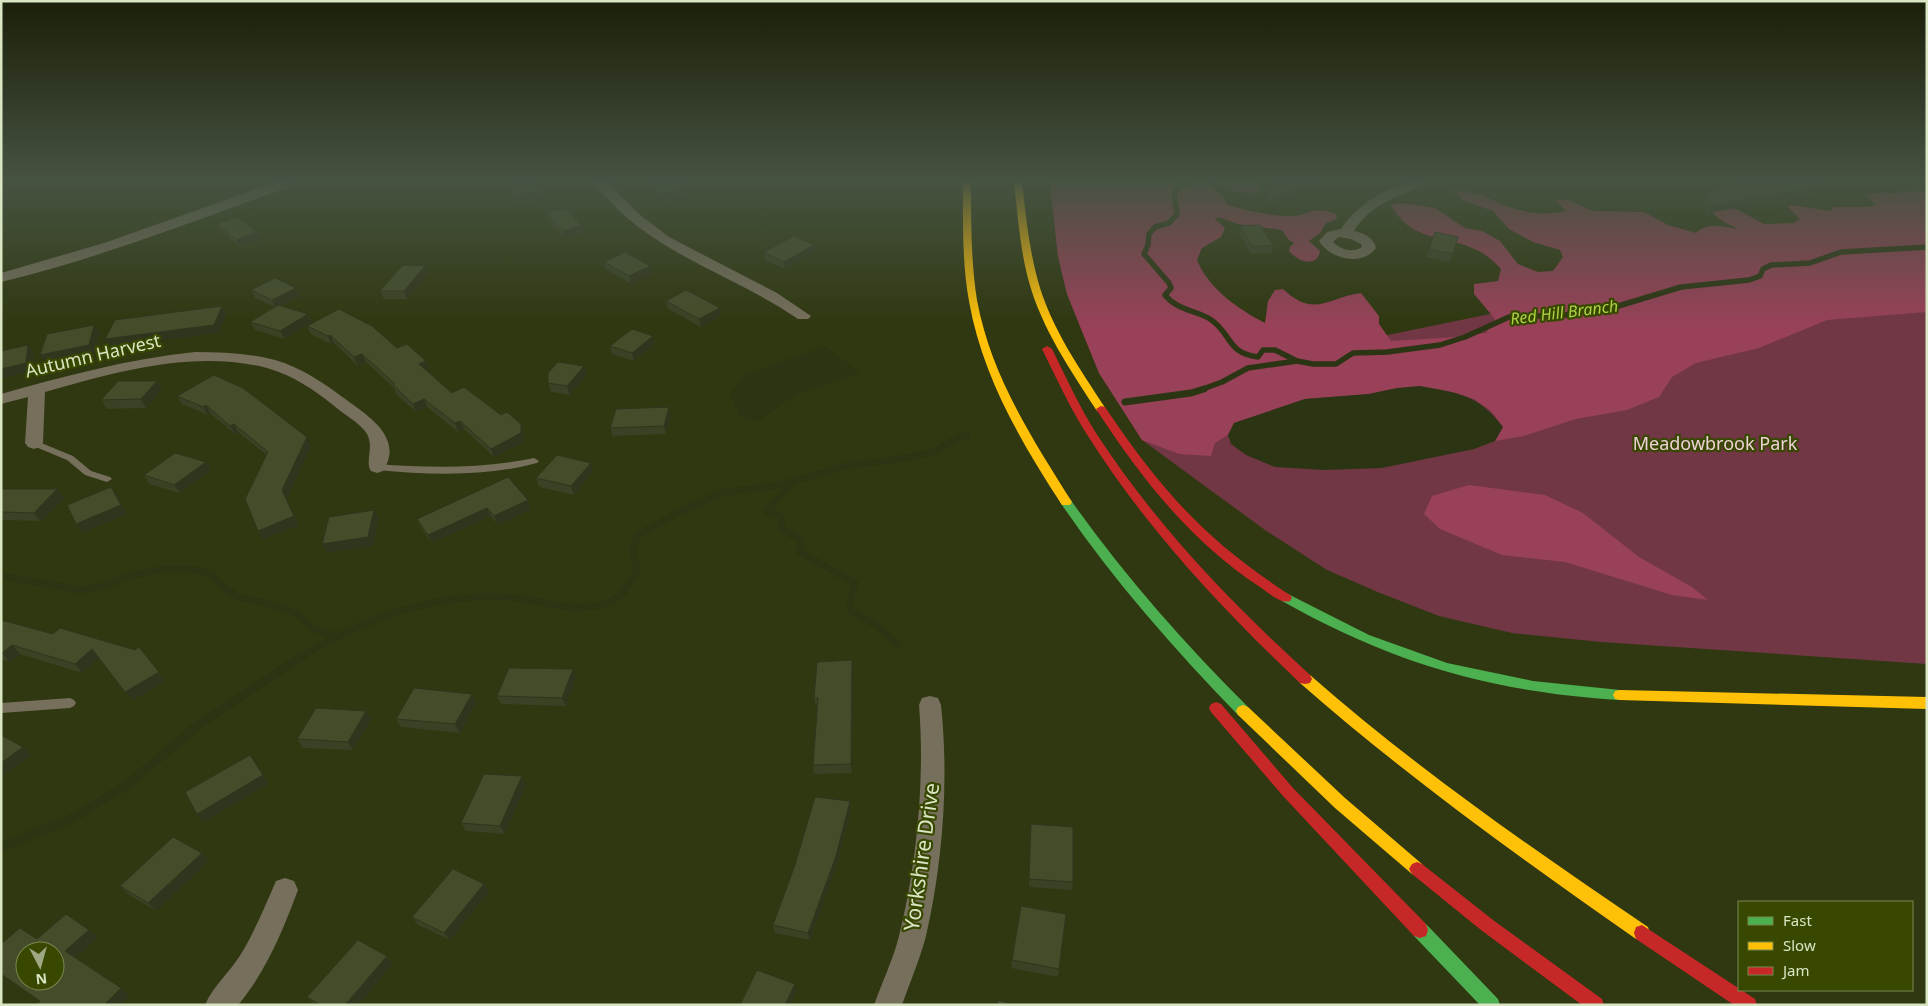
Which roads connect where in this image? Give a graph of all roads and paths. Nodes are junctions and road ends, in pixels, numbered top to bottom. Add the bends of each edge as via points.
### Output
1 (155, 230) edge
2 (651, 230) edge
3 (967, 230) edge
4 (1021, 230) edge
5 (1024, 230) edge
6 (1348, 230) edge
7 (1346, 234) dead end
8 (1, 278) edge
9 (803, 316) dead end
10 (37, 389) junction
11 (1, 398) edge
12 (34, 443) joint
13 (534, 461) dead end
14 (377, 467) joint
15 (107, 479) dead end
16 (1134, 592) junction
17 (1188, 672) dead end
18 (1211, 702) dead end
19 (70, 703) dead end
20 (1927, 703) edge
21 (930, 705) dead end
22 (1, 708) edge
23 (284, 890) dead end
24 (219, 1005) edge
25 (888, 1005) edge
26 (1492, 1005) edge
27 (1596, 1005) edge
28 (1749, 1005) edge

1 - 8 street
2 - 9 street via 673,246 767,292
3 - 16 highway via 973,300 984,342 1005,396 1074,516
4 - 28 highway via 1029,296 1041,334 1064,386 1093,438 1134,498 1194,572 1309,684 1390,752 1486,824
5 - 20 highway via 1038,296 1080,375 1157,491 1204,538 1262,583 1328,622 1406,655 1469,674 1546,689 1608,694
6 - 7 street
10 - 11 street, Autumn Harvest
10 - 12 street
10 - 14 street, Autumn Harvest via 153,361 223,357 252,360 306,378 370,424 378,436 381,450
12 - 15 lane via 70,458 88,473
13 - 14 lane via 504,468 438,472
16 - 17 highway
16 - 27 highway via 1251,720 1334,796 1424,875
18 - 26 highway via 1288,792
19 - 22 lane
21 - 25 street, Yorkshire Drive via 934,749 924,870 912,937
23 - 24 street via 270,929 253,962

